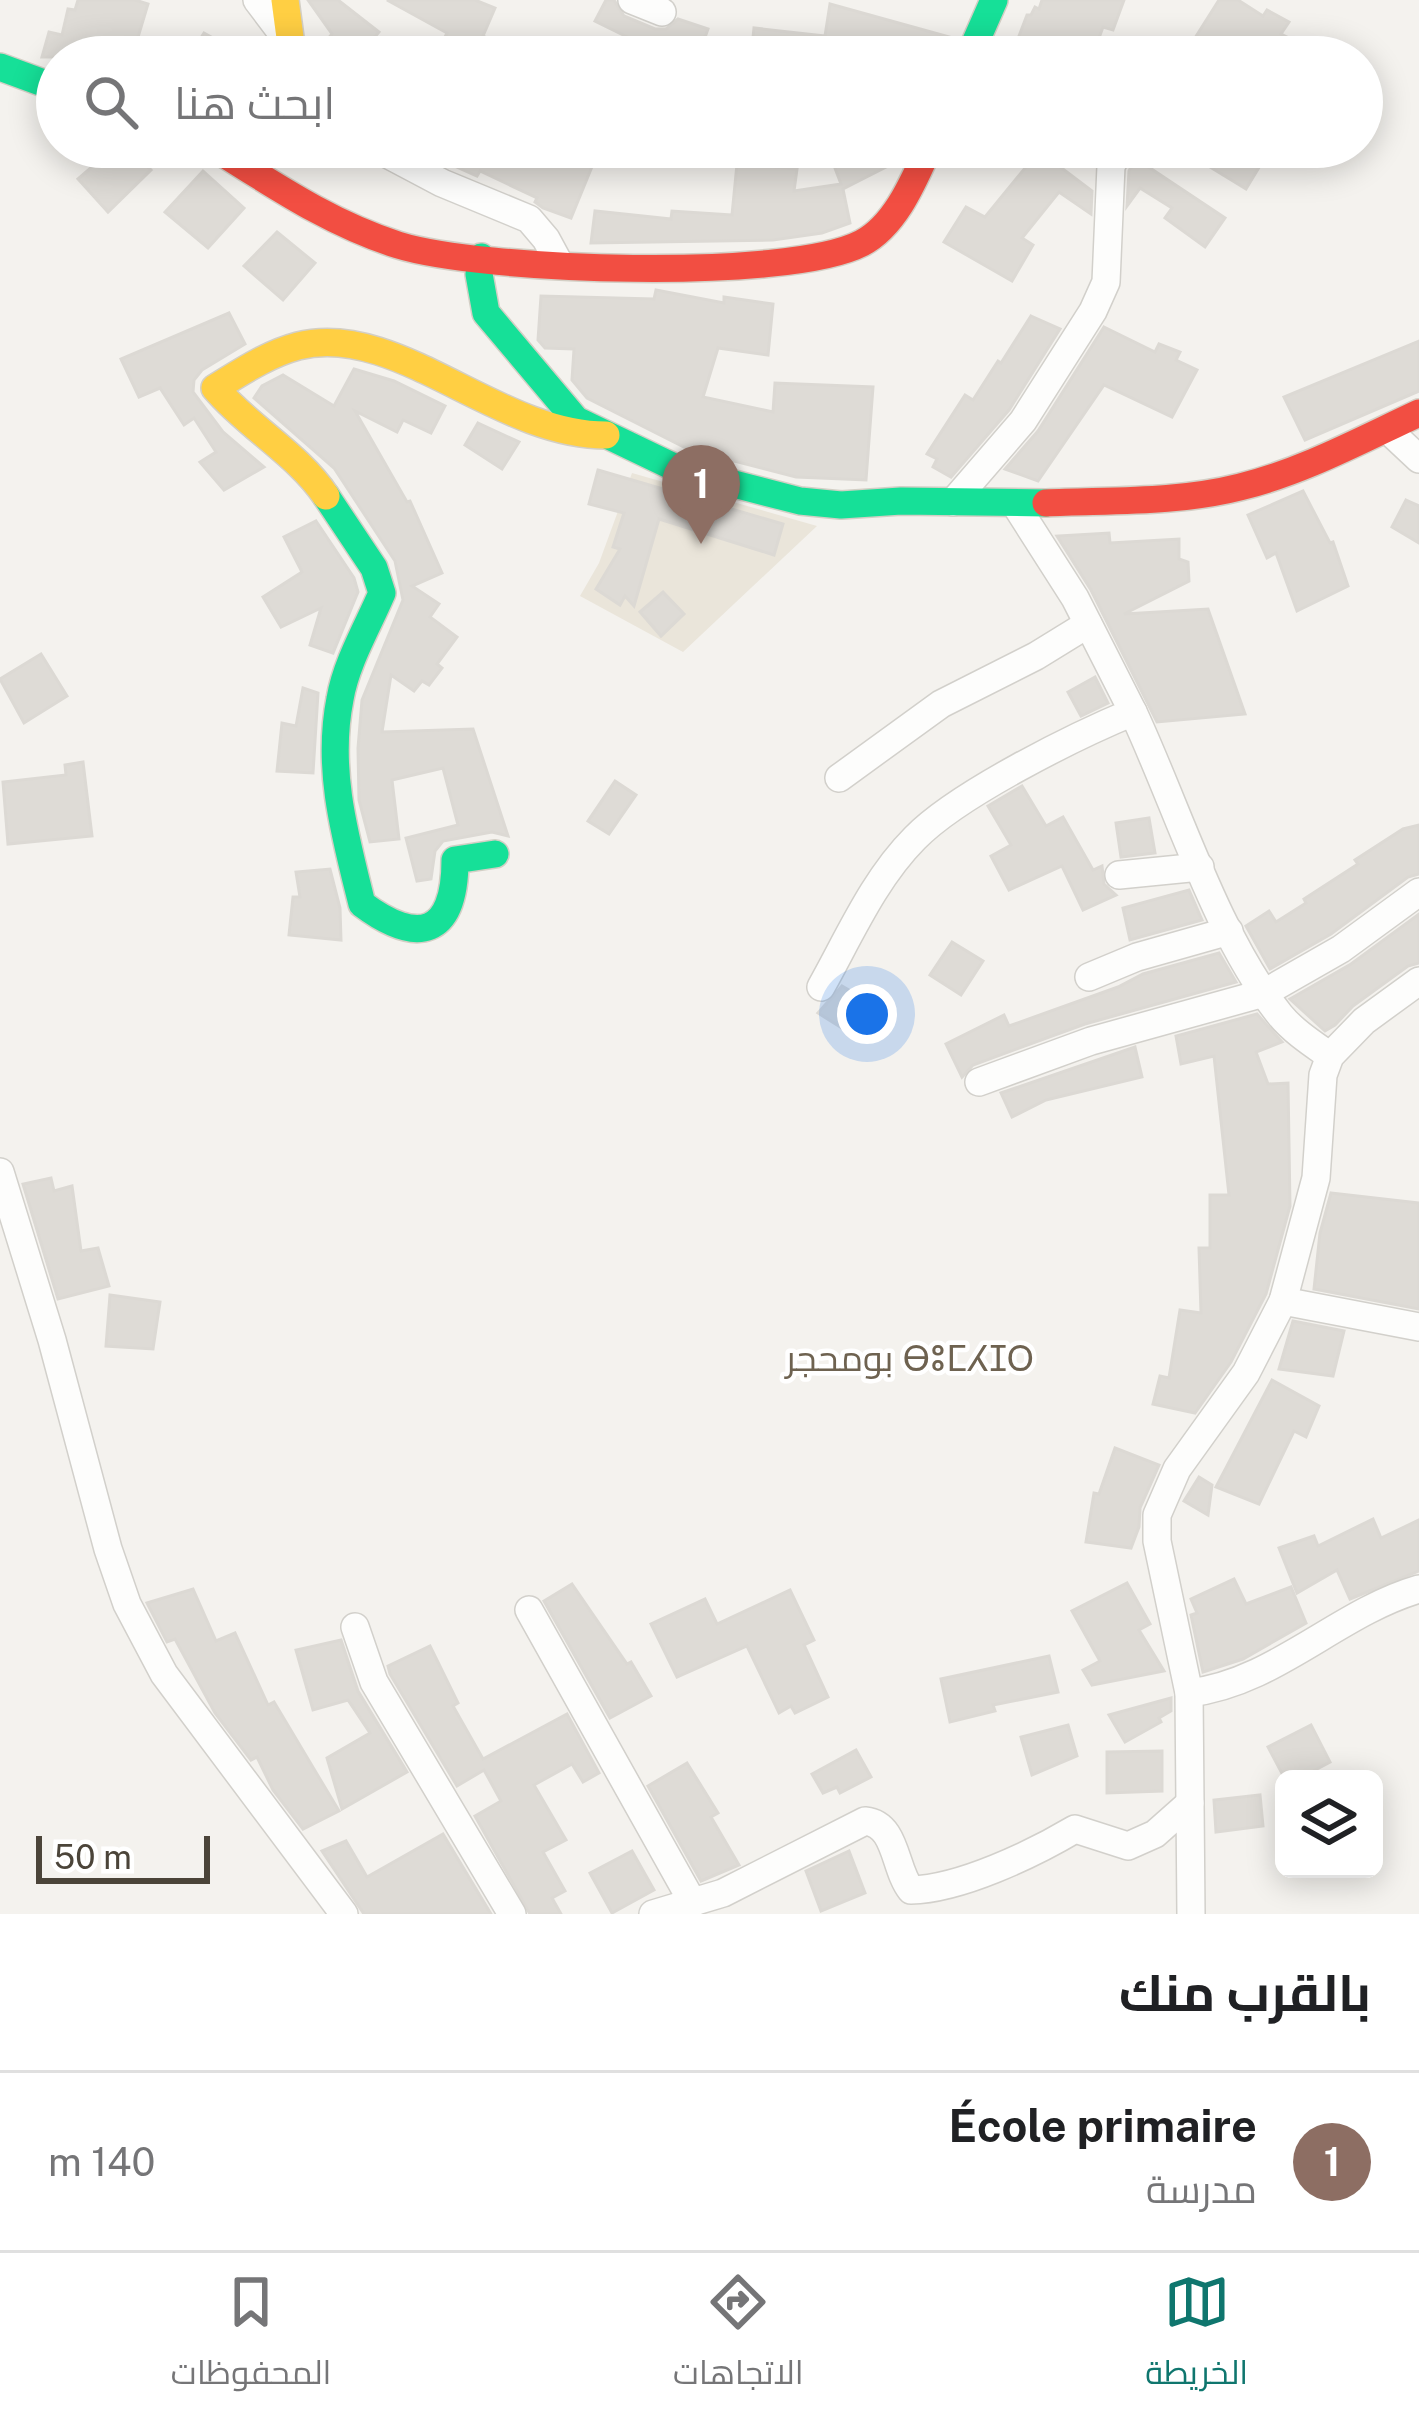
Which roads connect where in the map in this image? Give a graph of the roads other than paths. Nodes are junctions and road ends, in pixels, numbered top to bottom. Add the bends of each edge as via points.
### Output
1 (257, 0) edge
2 (285, 0) edge
3 (632, 0) edge
4 (994, 0) edge
5 (662, 12) dead end
6 (284, 36) edge
7 (292, 36) edge
8 (979, 36) edge
9 (0, 68) edge
10 (36, 81) edge
11 (244, 168) edge
12 (414, 168) edge
13 (918, 168) edge
14 (1112, 168) edge
15 (481, 257) junction
16 (559, 263) junction
17 (1419, 413) edge
18 (1388, 429) junction
19 (606, 435) junction
20 (1419, 459) edge
21 (953, 502) junction
22 (1015, 504) junction
23 (1088, 624) junction
24 (1133, 712) junction
25 (838, 778) dead end
26 (495, 854) dead end
27 (1201, 867) junction
28 (1119, 875) dead end
29 (1419, 892) edge
30 (1229, 931) junction
31 (1089, 977) dead end
32 (1419, 981) edge
33 (821, 987) dead end
34 (1264, 993) junction
35 (1330, 1056) junction
36 (980, 1082) dead end
37 (0, 1172) edge
38 (1283, 1301) junction
39 (1419, 1328) edge
40 (1419, 1589) edge
41 (529, 1610) dead end
42 (355, 1628) dead end
43 (1189, 1693) junction
44 (1190, 1803) junction
45 (693, 1904) junction
46 (344, 1914) edge
47 (512, 1914) edge
48 (653, 1914) edge
49 (1191, 1914) edge

1 - 6 street
2 - 7 street
3 - 5 street
4 - 8 street
9 - 10 street
11 - 15 street via 358,232
12 - 16 street via 529,219
13 - 16 street via 879,231 824,255 714,266
14 - 21 street via 1106,282 1093,311 1023,421
15 - 16 street
15 - 19 street via 486,313 565,410
17 - 18 street
18 - 20 street
18 - 22 street via 1238,488
19 - 21 street via 680,470 800,501
19 - 26 street via 528,422 346,343 304,344 215,388 316,481 382,593 340,694 335,747 337,803 362,904 400,930 418,932 452,899 455,860
21 - 22 street
22 - 23 street
23 - 24 street
23 - 25 street via 940,704
24 - 27 street
24 - 33 street via 1020,769 916,837 884,875
27 - 28 street
27 - 30 street
29 - 34 street
30 - 31 street
30 - 34 street
32 - 35 street
34 - 35 street
34 - 36 street
35 - 38 street via 1316,1178
37 - 46 street via 127,1604 164,1674
38 - 39 street
38 - 43 street via 1246,1373 1177,1469 1157,1515
40 - 43 street via 1366,1609 1255,1674
41 - 45 street
42 - 47 street via 374,1682
43 - 44 street
44 - 45 street via 1127,1846 1075,1829 929,1890 911,1890 886,1830 865,1821
44 - 49 street
45 - 48 street

